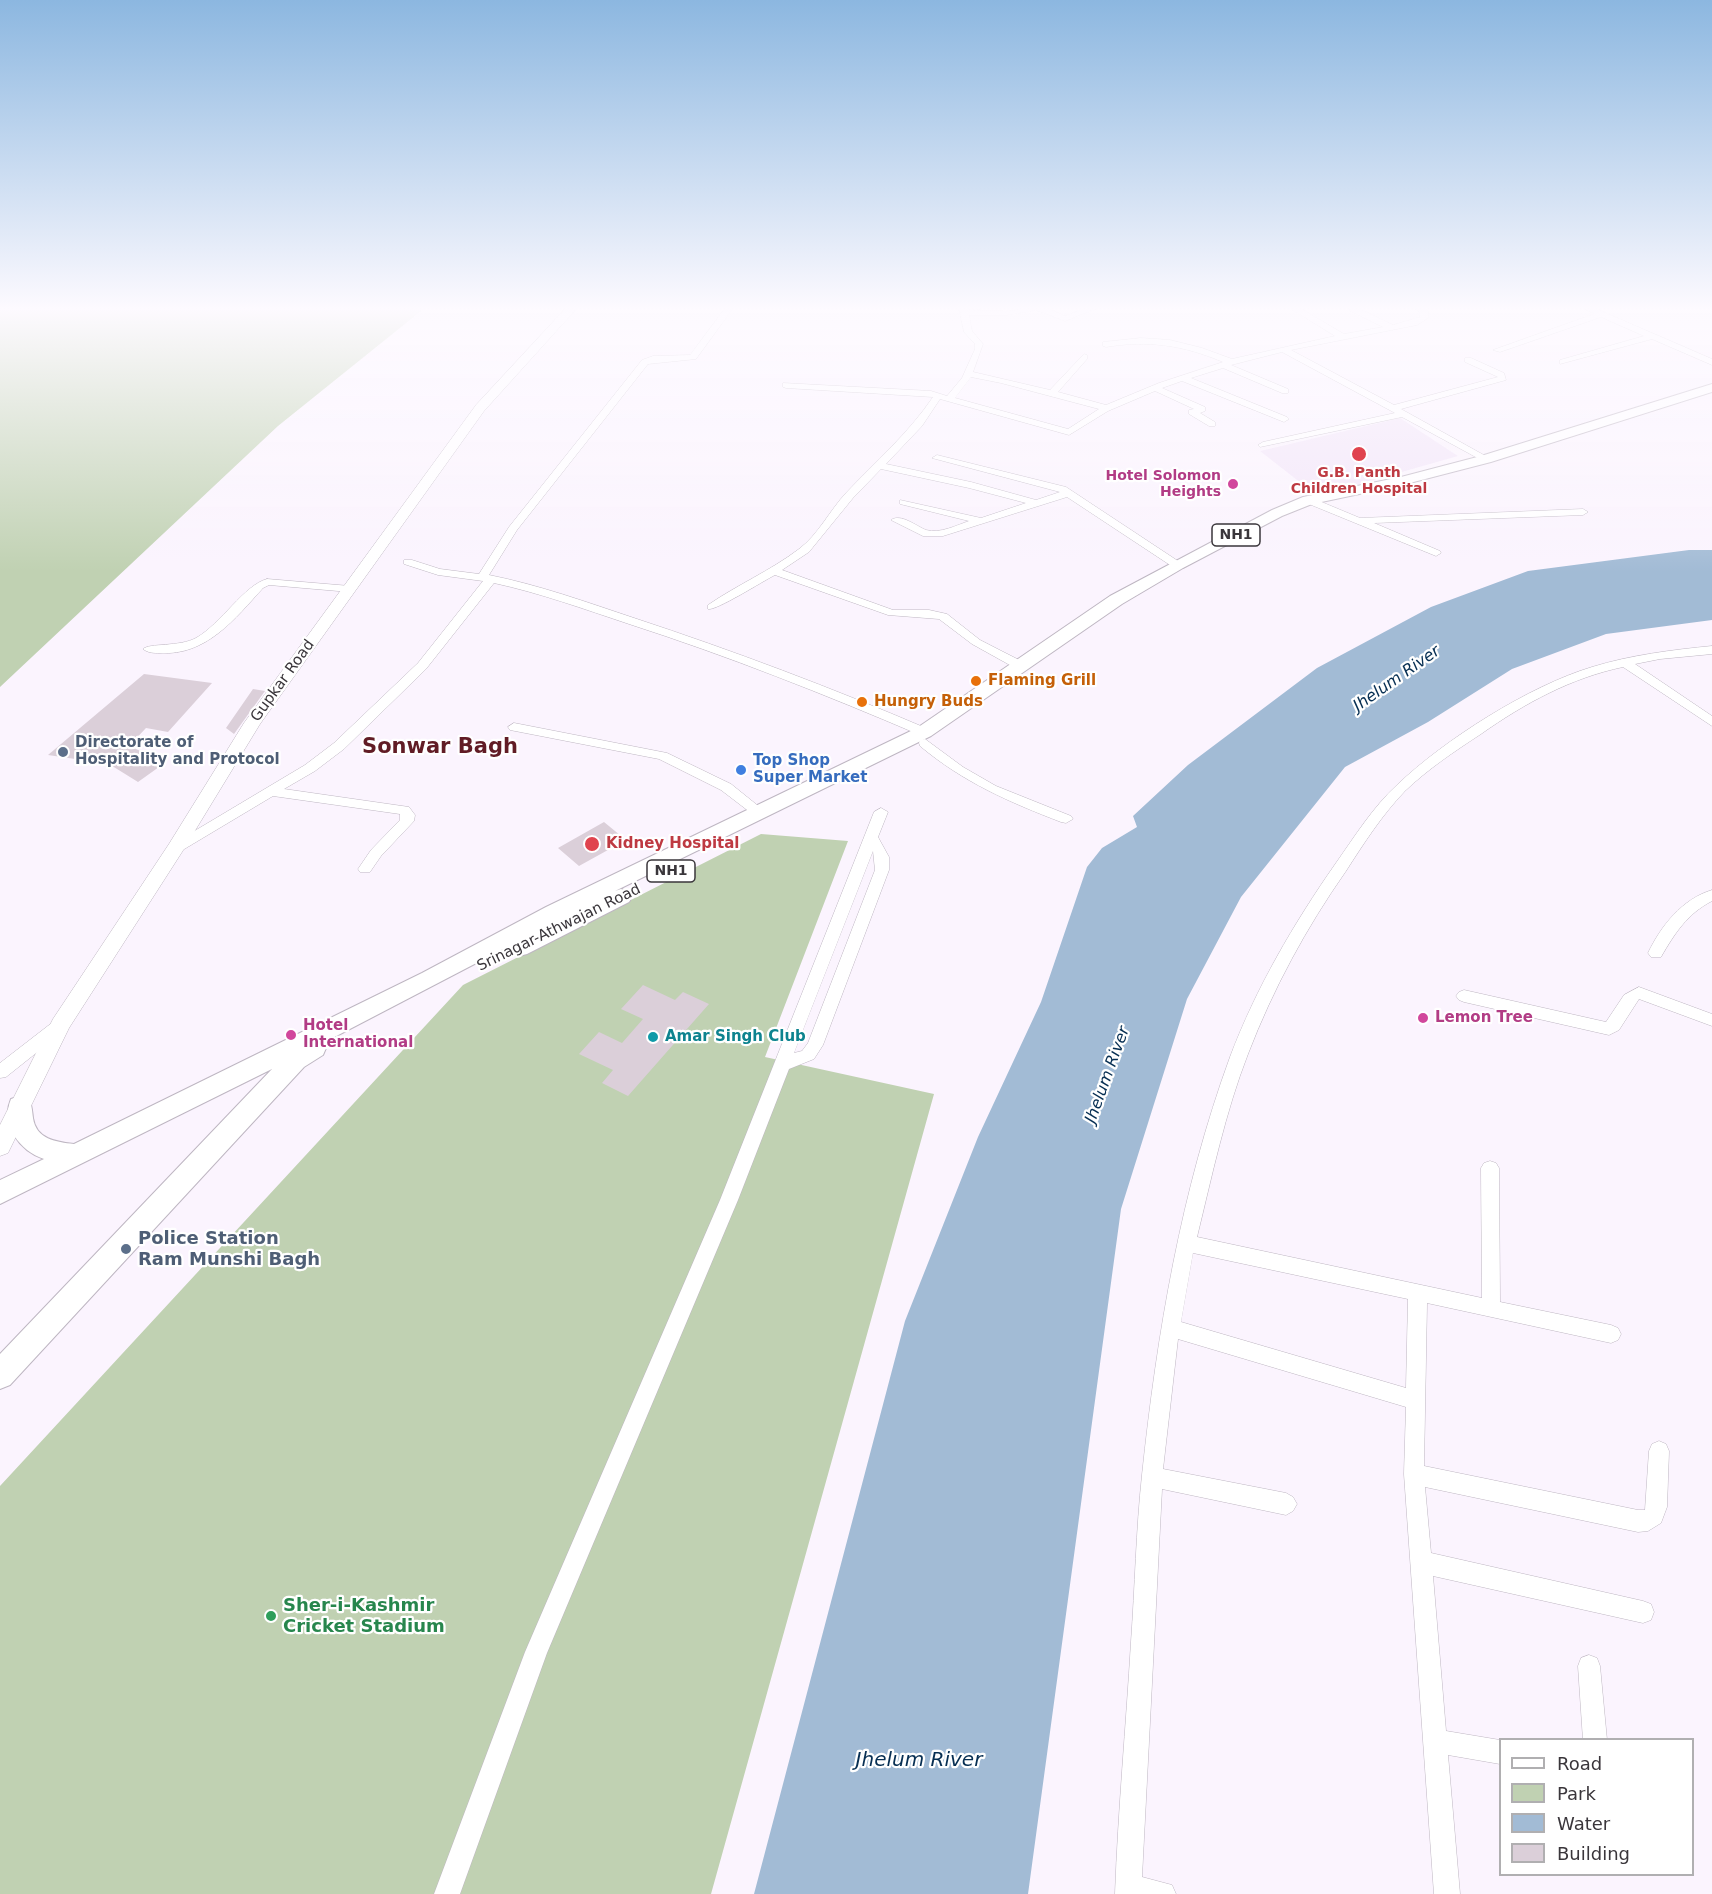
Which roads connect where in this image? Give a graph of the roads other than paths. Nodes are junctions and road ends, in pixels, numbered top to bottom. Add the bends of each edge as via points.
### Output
1 (492, 395) edge
2 (619, 395) edge
3 (930, 395) edge
4 (952, 395) edge
5 (1056, 395) edge
6 (1137, 395) edge
7 (1172, 395) edge
8 (1225, 395) edge
9 (1370, 395) edge
10 (1440, 395) edge
11 (1674, 395) edge
12 (1688, 395) edge
13 (938, 396) junction
14 (949, 399) junction
15 (1106, 408) junction
16 (1394, 408) junction
17 (1405, 414) junction
18 (1284, 419) dead end
19 (1212, 424) dead end
20 (1263, 445) dead end
21 (937, 458) dead end
22 (1481, 458) junction
23 (878, 465) junction
24 (1069, 493) junction
25 (1308, 500) junction
26 (904, 502) dead end
27 (1036, 503) junction
28 (1583, 512) dead end
29 (896, 520) dead end
30 (982, 521) junction
31 (1358, 521) junction
32 (1436, 553) dead end
33 (408, 562) dead end
34 (1177, 565) junction
35 (774, 571) junction
36 (487, 578) junction
37 (350, 589) junction
38 (712, 607) dead end
39 (149, 649) dead end
40 (1712, 651) edge
41 (1626, 663) junction
42 (1021, 666) junction
43 (1712, 722) edge
44 (514, 727) dead end
45 (925, 738) junction
46 (273, 792) junction
47 (882, 812) dead end
48 (760, 813) junction
49 (1066, 819) dead end
50 (176, 848) junction
51 (365, 869) dead end
52 (1712, 895) edge
53 (1656, 953) dead end
54 (1464, 996) dead end
55 (1712, 1020) edge
56 (60, 1025) junction
57 (348, 1025) junction
58 (302, 1048) junction
59 (0, 1072) edge
60 (20, 1106) junction
61 (0, 1147) edge
62 (77, 1155) junction
63 (1490, 1168) dead end
64 (0, 1193) edge
65 (1186, 1243) junction
66 (1418, 1294) junction
67 (1491, 1309) junction
68 (1170, 1328) junction
69 (1611, 1334) dead end
70 (0, 1375) edge
71 (1417, 1401) junction
72 (1659, 1451) dead end
73 (1414, 1474) junction
74 (1152, 1477) junction
75 (1286, 1504) dead end
76 (1421, 1562) junction
77 (1643, 1612) dead end
78 (1589, 1666) dead end
79 (1595, 1738) edge
80 (1437, 1741) junction
81 (1499, 1752) edge
82 (1128, 1890) edge
83 (447, 1894) edge
84 (1163, 1894) edge
85 (1447, 1894) edge

1 - 37 main road, Gupkar Road
2 - 36 street via 513,529
3 - 13 street
4 - 14 street
5 - 15 street
6 - 15 street
7 - 19 street via 1202,409 1192,412
8 - 18 street
9 - 16 street
10 - 16 street
11 - 22 highway, NH1
12 - 22 highway, NH1
13 - 14 street
13 - 23 street via 919,424
14 - 15 street via 1070,432
16 - 17 street
17 - 20 street
17 - 22 street
21 - 24 street via 1041,482
22 - 25 highway, Srinagar-Athwajan Road / NH1 via 1418,477
23 - 27 street
23 - 35 street via 805,550
24 - 27 street
24 - 34 street
25 - 31 street
25 - 34 highway, Srinagar-Athwajan Road / NH1
26 - 30 street
27 - 30 street
28 - 31 street
29 - 30 street via 933,535
31 - 32 street
33 - 36 street via 438,572
34 - 42 highway, Srinagar-Athwajan Road / NH1 via 1092,616
35 - 38 street
35 - 42 street via 892,613 943,616 976,642
36 - 45 street via 535,589 696,642 869,707
36 - 46 street via 444,641 385,703 339,746
37 - 39 street via 267,582 206,639 180,650
37 - 50 main road, Gupkar Road via 252,723
40 - 41 street
41 - 43 street
41 - 65 street via 1596,669 1549,687 1497,717 1438,757 1376,816 1311,910 1239,1055
42 - 45 highway, Srinagar-Athwajan Road / NH1
44 - 48 street via 662,756 726,787
45 - 48 highway, Srinagar-Athwajan Road / NH1
45 - 49 street via 968,778
45 - 57 highway, Srinagar-Athwajan Road / NH1 via 576,920
46 - 50 street
46 - 51 street via 404,810 407,821
47 - 83 street via 729,1200 536,1652
48 - 57 highway, Srinagar-Athwajan Road / NH1 via 554,912
50 - 56 main road, Gupkar Road
52 - 53 street via 1696,903 1669,928
54 - 55 street via 1609,1029 1632,996 1639,993
56 - 59 street
56 - 60 main road, Gupkar Road
57 - 58 highway, NH1
58 - 62 highway, NH1
58 - 70 highway
60 - 61 main road, Gupkar Road
60 - 62 highway via 19,1124 26,1137 44,1148
62 - 64 highway, NH1
63 - 67 street
65 - 66 street
65 - 68 street
66 - 67 street
66 - 71 street
67 - 69 street
68 - 71 street
68 - 74 street
71 - 73 street
72 - 73 street via 1654,1516 1638,1521
73 - 76 street
74 - 75 street
74 - 82 street
76 - 77 street
76 - 80 street
78 - 79 street
80 - 81 street
80 - 85 street
82 - 84 street

